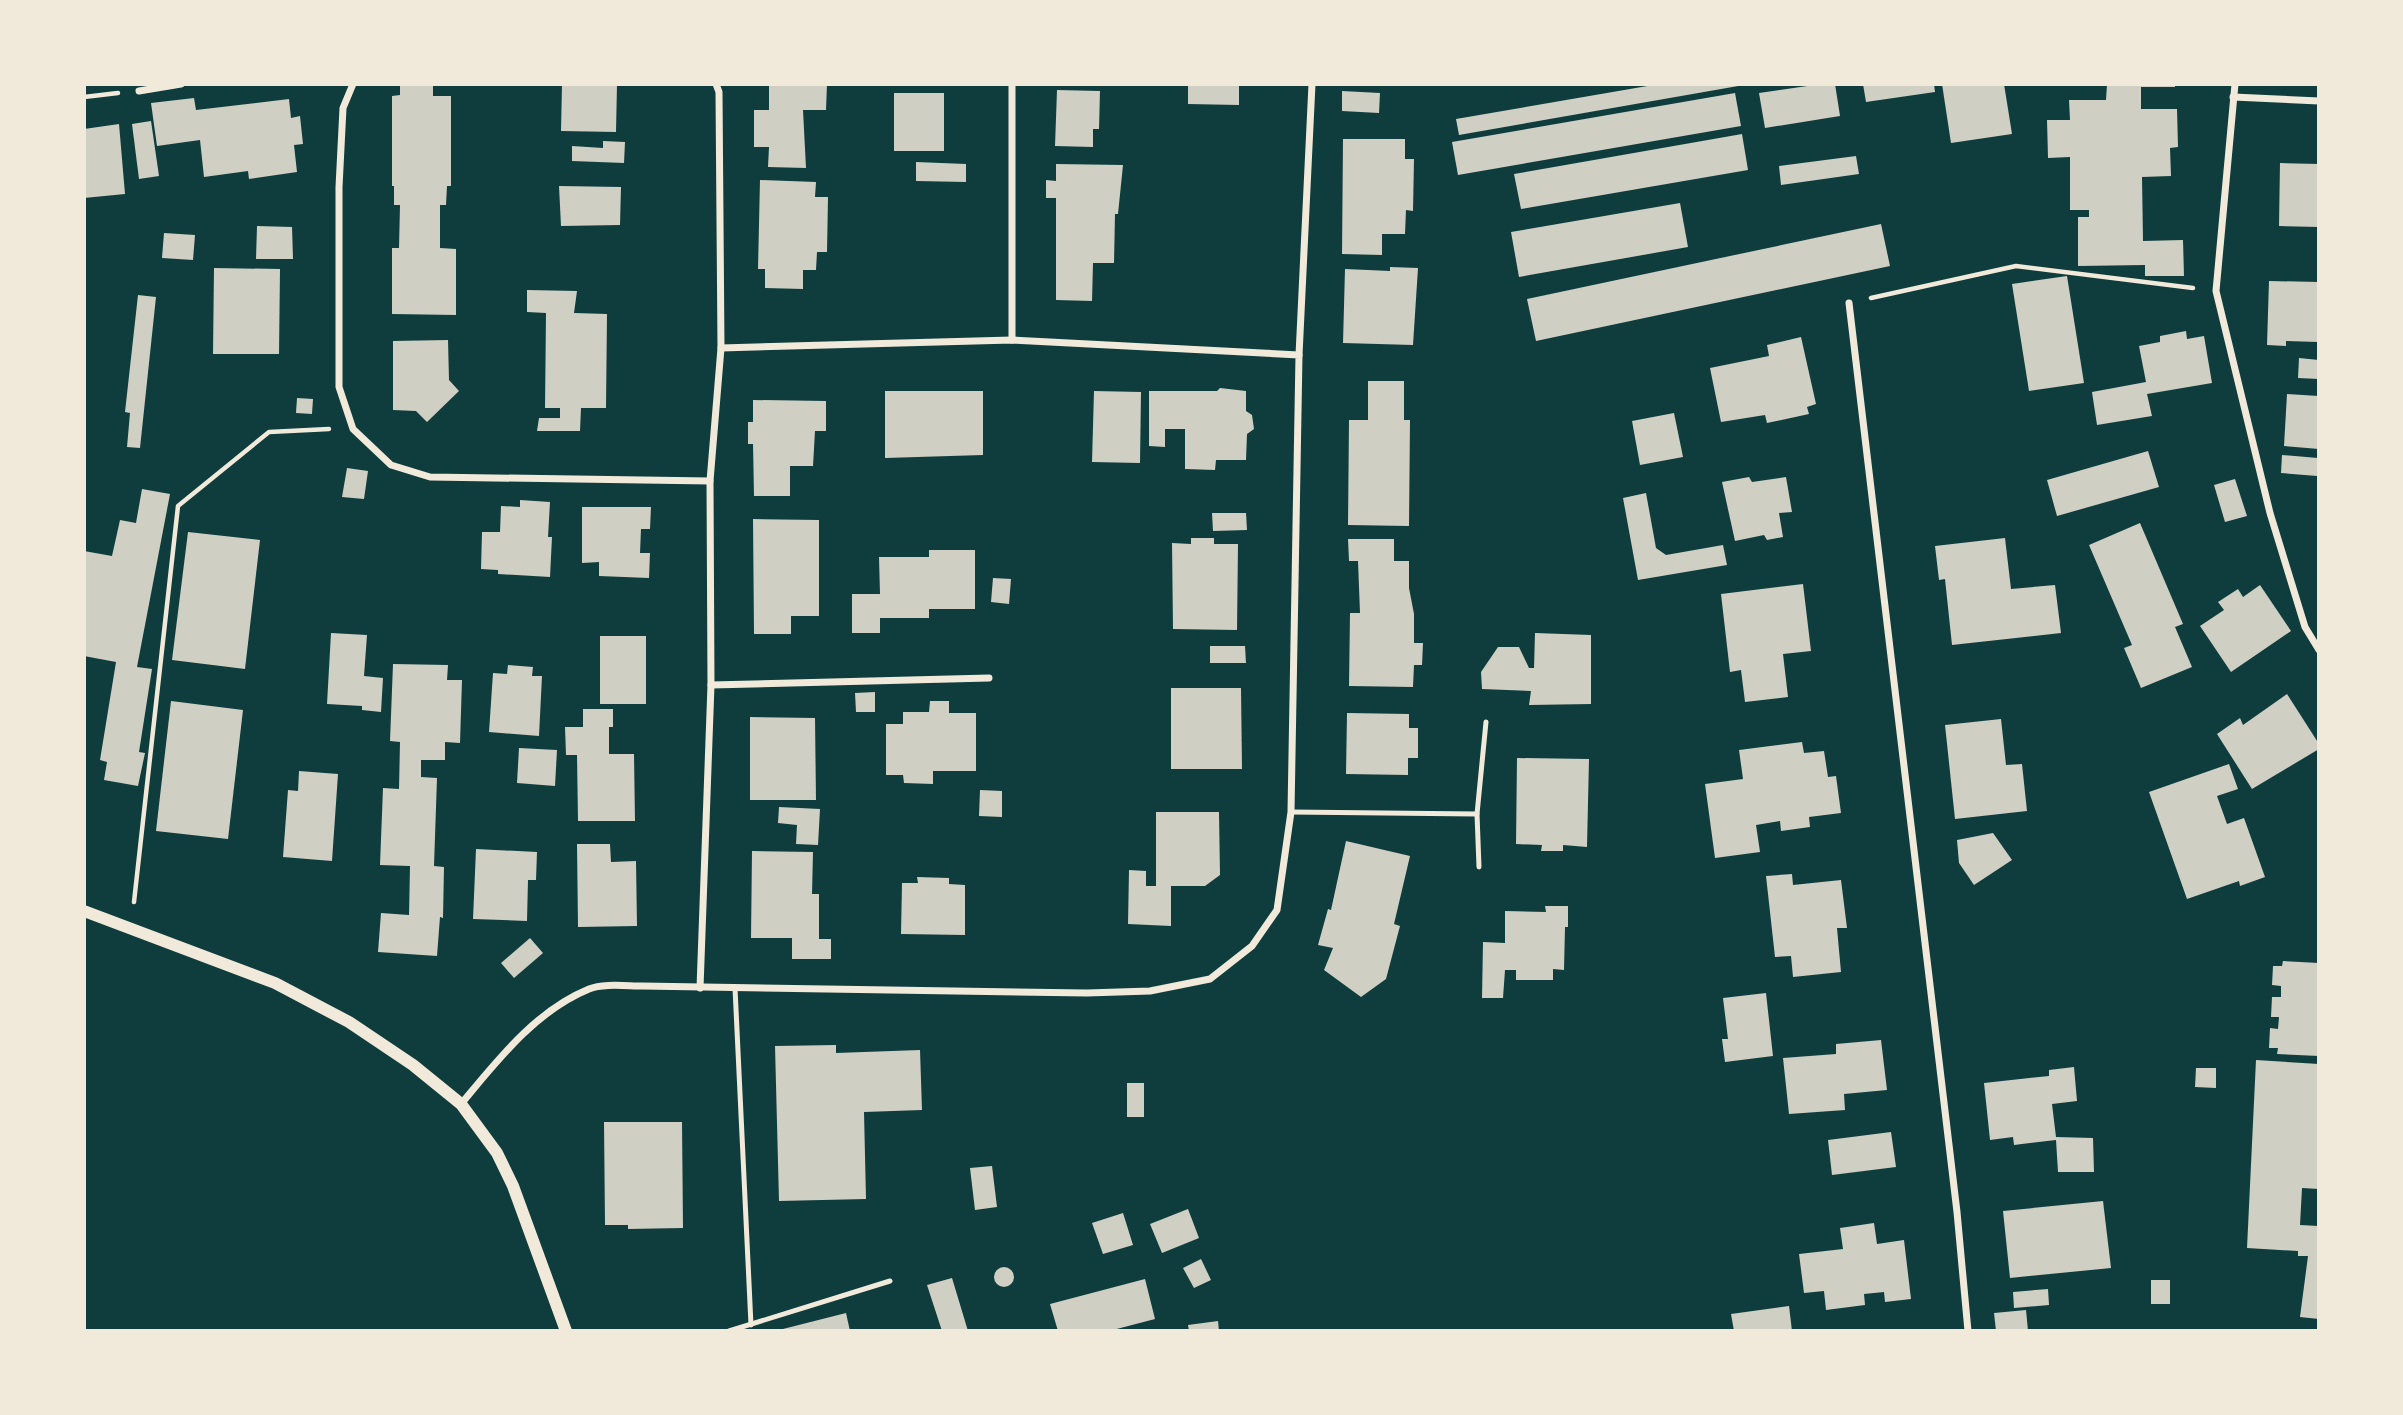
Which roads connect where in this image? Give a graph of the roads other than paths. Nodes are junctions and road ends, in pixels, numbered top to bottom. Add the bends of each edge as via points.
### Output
1 (181, 84) edge
2 (716, 84) edge
3 (1012, 84) edge
4 (1312, 84) edge
5 (2235, 84) edge
6 (351, 85) edge
7 (139, 90) road end
8 (2233, 97) junction
9 (2319, 101) edge
10 (1849, 303) road end
11 (1012, 340) junction
12 (721, 348) junction
13 (1299, 355) junction
14 (710, 481) junction
15 (2319, 650) edge
16 (989, 678) dead end
17 (710, 685) junction
18 (1486, 722) dead end
19 (1291, 812) junction
20 (1477, 814) junction
21 (1479, 867) dead end
22 (84, 911) edge
23 (700, 988) junction
24 (734, 989) junction
25 (461, 1104) junction
26 (890, 1280) dead end
27 (751, 1325) junction
28 (566, 1331) edge
29 (729, 1331) edge
30 (1968, 1331) edge

1 - 7 street
2 - 12 street
3 - 11 street
4 - 13 street
5 - 8 street
6 - 14 street via 343,108 339,187 339,387 353,429 391,465 430,477
8 - 9 street
8 - 15 street via 2216,291 2270,513 2305,627
10 - 30 street
11 - 12 street
11 - 13 street
12 - 14 street
13 - 19 street
14 - 17 street
16 - 17 street
17 - 23 street
18 - 20 lane
19 - 20 lane
19 - 24 street via 1277,910 1252,946 1210,979 1150,990 1087,993
20 - 21 lane
22 - 25 street via 275,983 349,1021
23 - 24 street
23 - 25 street via 591,988 547,1014 500,1056
24 - 27 lane
25 - 28 street via 497,1153 513,1186
26 - 27 lane
27 - 29 lane

